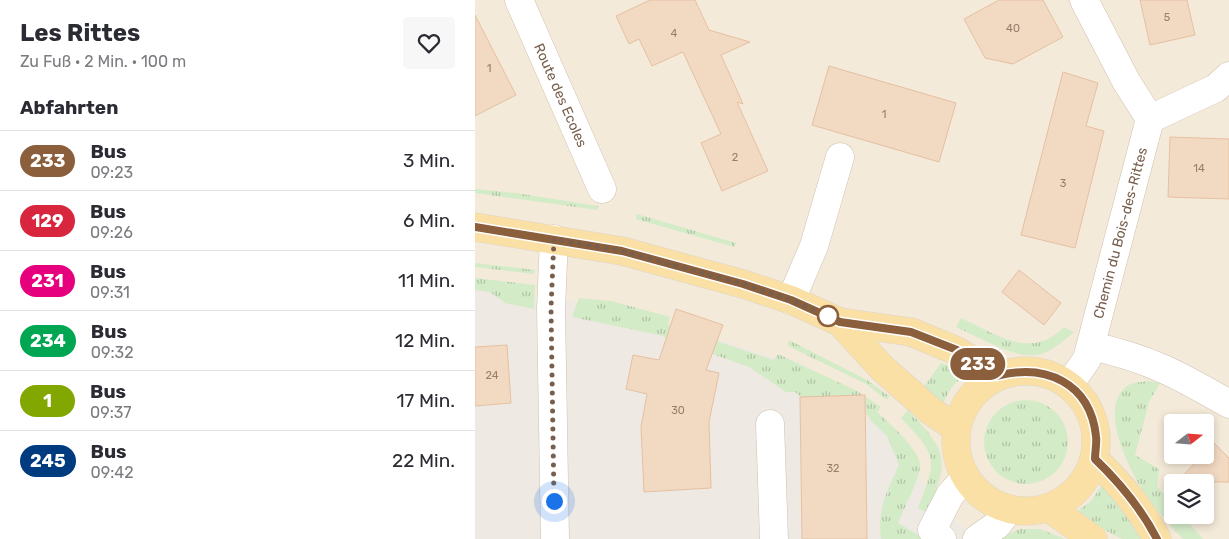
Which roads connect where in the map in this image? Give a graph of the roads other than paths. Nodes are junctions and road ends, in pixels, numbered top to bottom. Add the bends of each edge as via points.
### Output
1 (519, 0) edge
2 (1085, 0) edge
3 (1229, 76) edge
4 (1150, 118) junction
5 (840, 157) dead end
6 (602, 189) dead end
7 (475, 227) edge
8 (554, 239) junction
9 (791, 300) junction
10 (840, 322) junction
11 (1091, 346) junction
12 (997, 376) junction
13 (1069, 385) junction
14 (1229, 404) edge
15 (770, 424) dead end
16 (956, 428) junction
17 (1095, 459) junction
18 (965, 478) junction
19 (1049, 508) junction
20 (1008, 511) junction
21 (555, 539) edge
22 (774, 539) edge
23 (942, 539) edge
24 (977, 539) edge
25 (1093, 539) edge
26 (1157, 539) edge

1 - 6 street, Route des Ecoles
2 - 4 street via 1126,81
3 - 4 street via 1216,88
4 - 11 street, Chemin du Bois-des-Rittes
5 - 9 street via 814,246
7 - 8 main road
8 - 9 main road via 622,251
8 - 21 street via 551,308
9 - 10 main road
10 - 12 main road via 911,332 957,350
10 - 16 main road via 882,368 931,411
11 - 13 street, Chemin du Bois-des-Rittes via 1087,359
11 - 14 street via 1131,355 1165,368
12 - 13 main road via 1036,371
12 - 16 main road via 971,396
13 - 17 main road via 1091,414 1097,437
15 - 22 street
16 - 18 main road via 957,456
17 - 19 main road via 1076,491
17 - 26 main road via 1121,484 1145,516
18 - 20 main road via 975,491
18 - 23 street via 950,495 932,530
19 - 20 main road via 1029,512
19 - 25 main road
20 - 24 street

